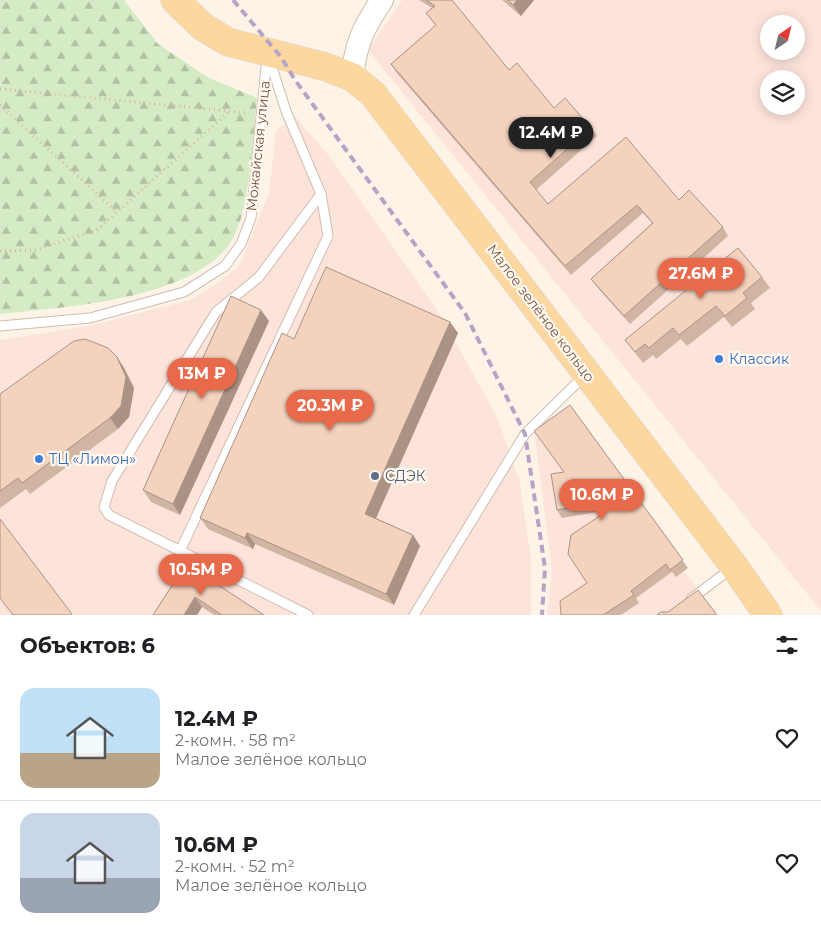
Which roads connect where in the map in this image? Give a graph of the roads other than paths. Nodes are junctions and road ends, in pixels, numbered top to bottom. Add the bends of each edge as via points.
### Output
1 (175, 0) edge
2 (382, 0) edge
3 (274, 55) junction
4 (352, 77) junction
5 (321, 194) junction
6 (0, 326) edge
7 (587, 373) junction
8 (180, 551) junction
9 (734, 566) junction
10 (684, 604) edge
11 (308, 615) edge
12 (414, 615) edge
13 (768, 615) edge

1 - 3 main road, Малое зелёное кольцо via 203,27 228,42
2 - 4 street via 364,28 354,58
3 - 4 main road, Малое зелёное кольцо via 326,67
3 - 5 lane via 286,111
3 - 6 lane, Можайская улица via 262,114 251,218 241,244 225,266 184,292 90,318
4 - 7 main road, Малое зелёное кольцо via 373,94
5 - 8 lane via 328,236
5 - 8 lane via 259,277 216,312 112,481 104,507 109,515
7 - 9 main road, Малое зелёное кольцо
7 - 12 lane via 525,434
8 - 11 lane
9 - 10 lane
9 - 13 main road, Малое зелёное кольцо

